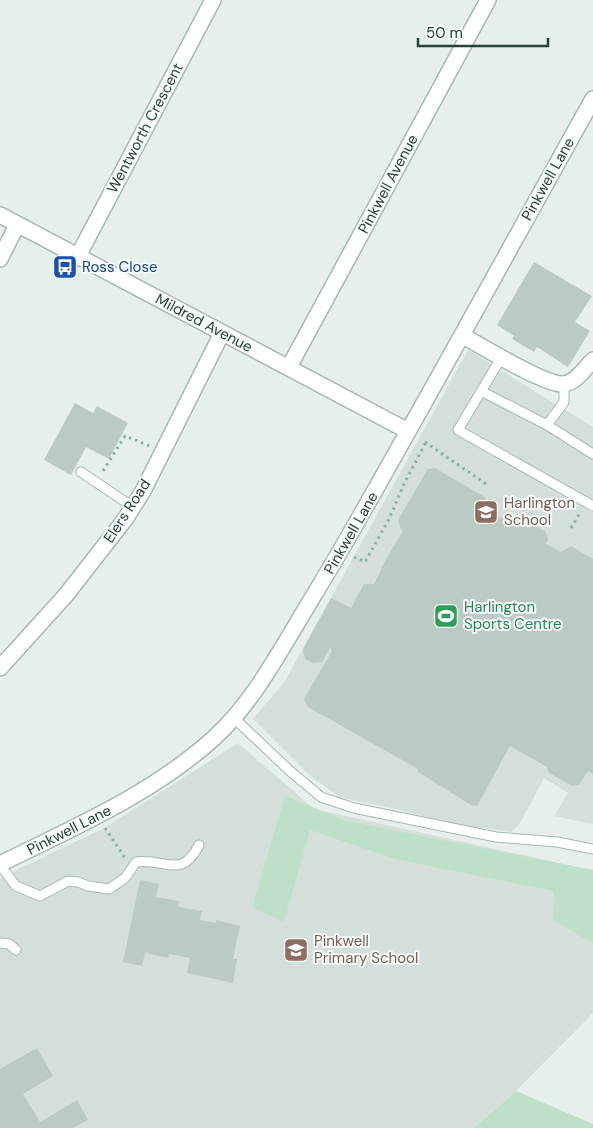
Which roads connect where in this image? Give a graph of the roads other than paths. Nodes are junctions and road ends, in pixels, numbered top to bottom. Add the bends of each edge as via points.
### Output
1 (213, 0) edge
2 (488, 0) edge
3 (593, 99) edge
4 (0, 216) edge
5 (17, 225) junction
6 (78, 256) junction
7 (0, 259) edge
8 (222, 333) junction
9 (462, 335) junction
10 (501, 358) junction
11 (593, 360) edge
12 (289, 367) junction
13 (564, 384) junction
14 (481, 391) junction
15 (547, 425) junction
16 (408, 431) junction
17 (593, 454) edge
18 (81, 472) dead end
19 (133, 506) junction
20 (593, 506) edge
21 (0, 668) edge
22 (234, 718) junction
23 (200, 845) dead end
24 (593, 849) edge
25 (0, 865) edge
26 (0, 943) edge
27 (16, 950) dead end

1 - 6 street, Wentworth Crescent
2 - 12 street, Pinkwell Avenue
3 - 9 street, Pinkwell Lane
4 - 5 street, Mildred Avenue
5 - 6 street, Mildred Avenue
5 - 7 street
6 - 8 street, Mildred Avenue
8 - 12 street, Mildred Avenue
8 - 19 street, Elers Road
9 - 10 street
9 - 16 street, Pinkwell Lane
10 - 13 street via 550,382
10 - 14 lane
11 - 13 street via 574,380
12 - 16 street, Mildred Avenue
13 - 15 lane via 564,402
14 - 15 lane
14 - 20 lane via 458,430
15 - 17 lane
16 - 22 street, Pinkwell Lane via 266,676
18 - 19 lane
19 - 21 street, Elers Road via 66,595
22 - 24 lane via 321,797 354,808 496,837 557,842
22 - 25 street, Pinkwell Lane via 171,773 130,799
23 - 25 lane via 194,856 175,866 144,860 136,862 125,878 109,889 68,881 40,896 16,886
26 - 27 lane via 9,944

